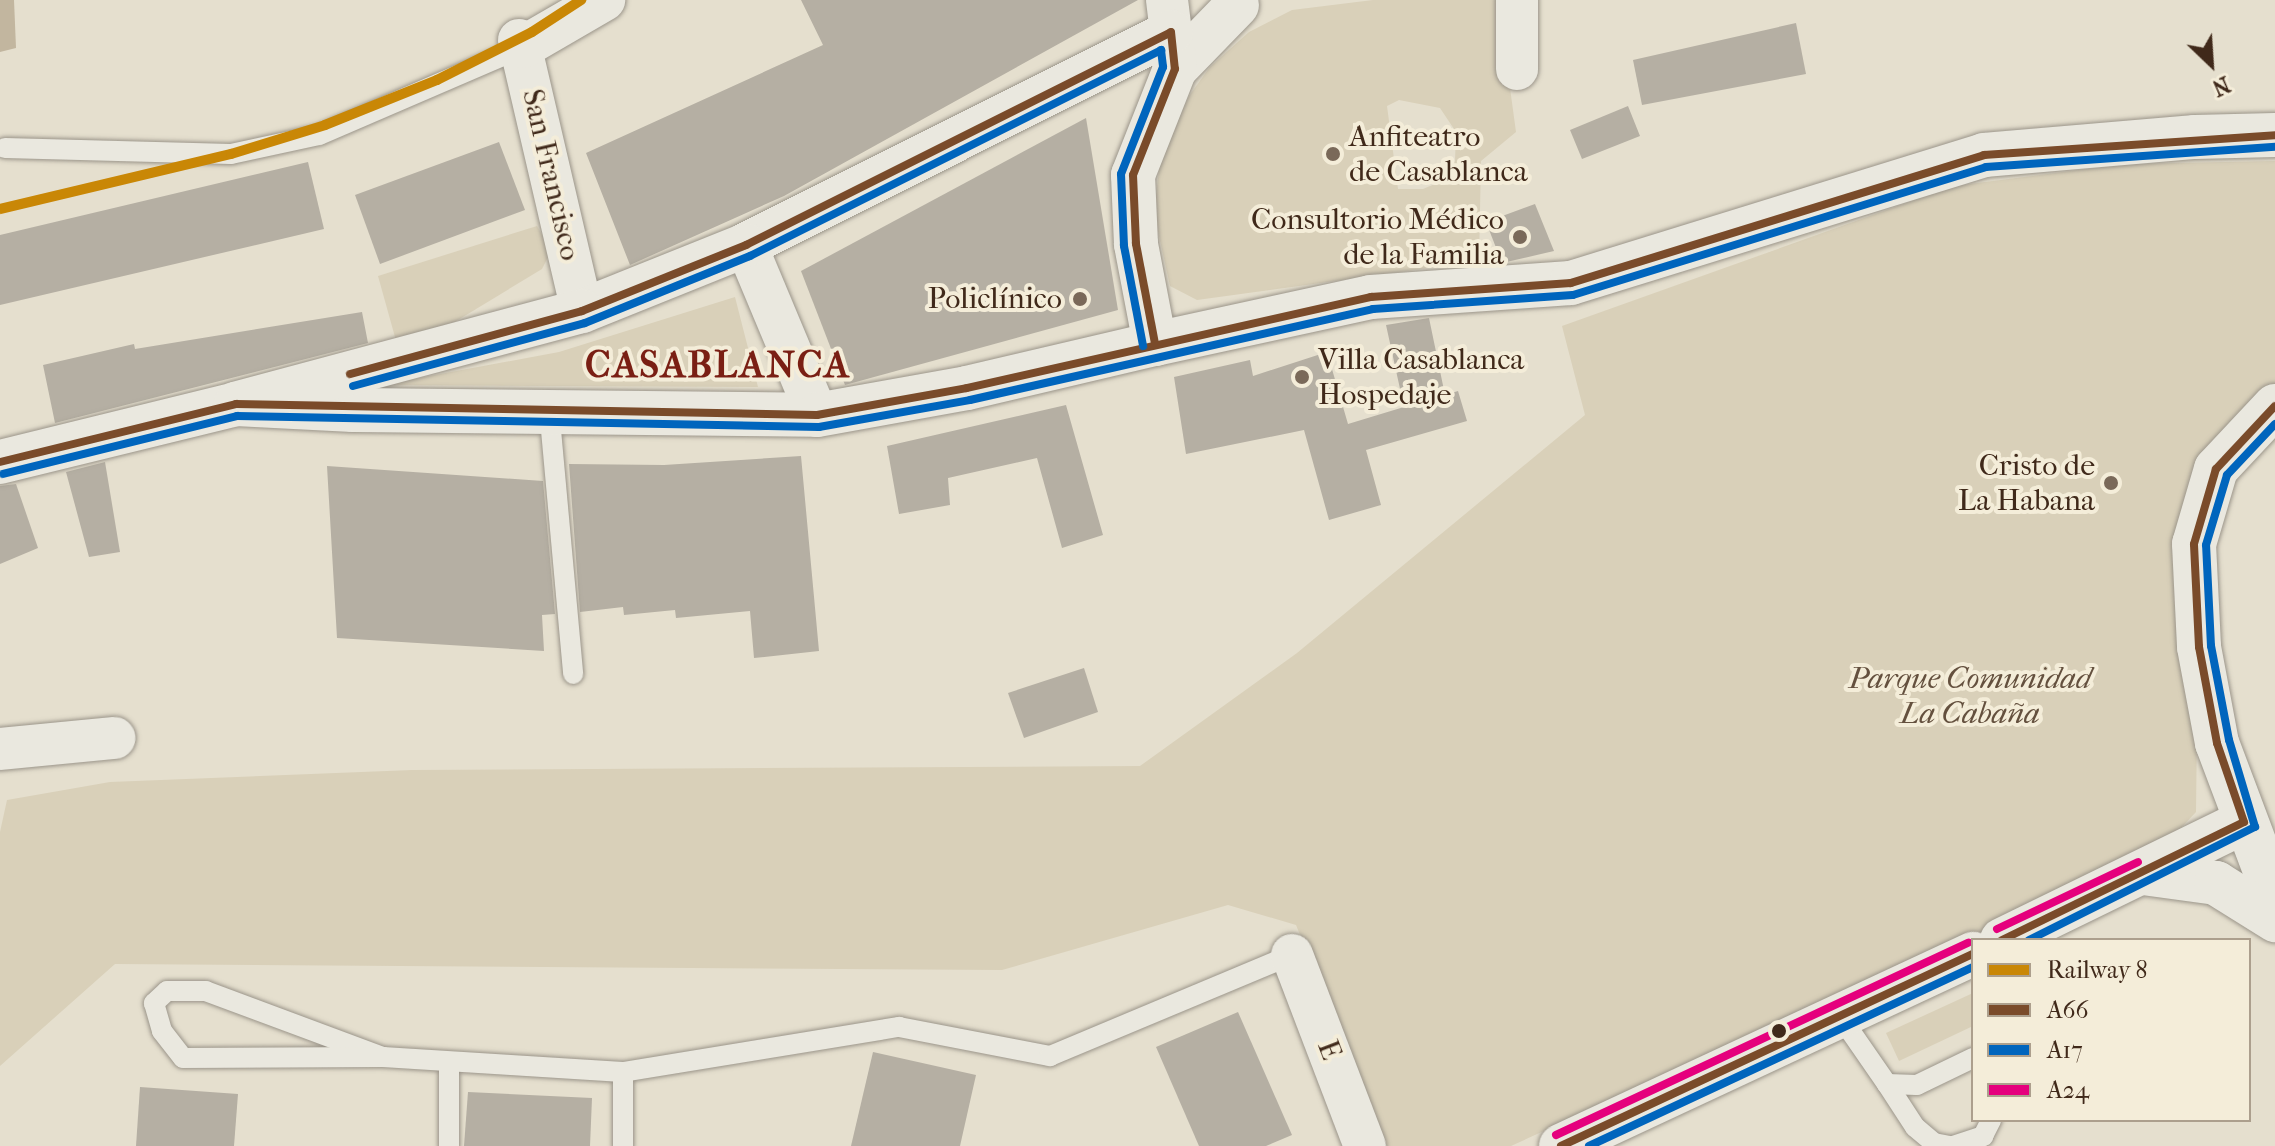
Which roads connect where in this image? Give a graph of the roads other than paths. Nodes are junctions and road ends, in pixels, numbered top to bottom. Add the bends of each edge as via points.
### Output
1 (604, 0) edge
2 (1517, 0) edge
3 (1243, 2) edge
4 (1171, 33) edge
5 (521, 44) junction
6 (1517, 69) dead end
7 (2275, 135) edge
8 (5, 148) dead end
9 (746, 245) junction
10 (582, 311) junction
11 (1155, 344) junction
12 (236, 404) junction
13 (2275, 406) edge
14 (549, 408) junction
15 (817, 415) junction
16 (0, 462) edge
17 (573, 674) dead end
18 (114, 738) dead end
19 (2217, 743) junction
20 (0, 749) edge
21 (2244, 822) junction
22 (2192, 846) junction
23 (2143, 873) junction
24 (2275, 897) edge
25 (2275, 920) edge
26 (2006, 938) edge
27 (1292, 955) joint
28 (1971, 955) edge
29 (1842, 1019) junction
30 (383, 1057) junction
31 (449, 1064) junction
32 (1970, 1067) edge
33 (623, 1072) junction
34 (1887, 1084) junction
35 (1990, 1122) edge
36 (449, 1146) edge
37 (623, 1146) edge
38 (1365, 1146) edge
39 (1561, 1146) edge
40 (1952, 1146) edge

1 - 5 street
2 - 6 street
3 - 4 street
4 - 9 street
4 - 11 street via 1133,175 1136,244
5 - 8 lane via 319,135 231,154
5 - 10 street, San Francisco
7 - 11 street via 1984,155 1571,283 1371,297
9 - 10 street
9 - 15 street
10 - 12 street
11 - 15 street via 967,388
12 - 14 street via 353,410
12 - 16 street
13 - 19 street via 2216,469 2194,544 2199,647
14 - 15 street
14 - 17 lane
18 - 20 street
19 - 21 street
19 - 22 street via 2210,811
21 - 22 street
21 - 24 street
22 - 23 street
23 - 25 street via 2216,883
23 - 26 street
27 - 33 lane via 1050,1056 899,1027
27 - 38 street, E
28 - 29 street
29 - 34 lane
29 - 39 street
30 - 30 lane via 183,1058 162,1031 154,1003 167,991 206,991
30 - 31 lane
31 - 33 lane
31 - 36 lane
32 - 34 lane via 1917,1085
33 - 37 lane
34 - 40 lane via 1915,1127 1934,1143
35 - 40 lane via 1983,1136

